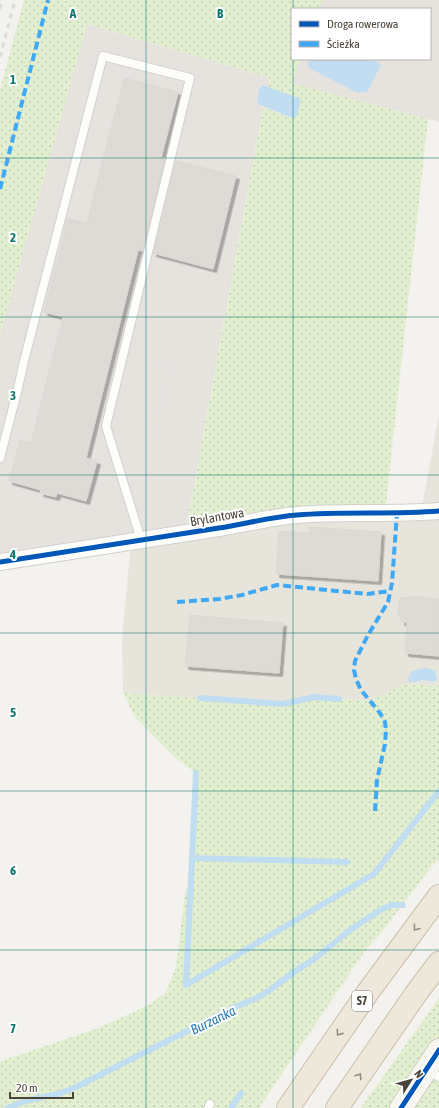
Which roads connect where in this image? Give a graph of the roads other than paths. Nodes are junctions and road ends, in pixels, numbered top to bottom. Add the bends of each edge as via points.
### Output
1 (0, 458) edge
2 (439, 511) edge
3 (141, 540) junction
4 (1, 559) edge
5 (439, 896) edge
6 (439, 963) edge
7 (439, 1050) edge
8 (433, 1073) edge
9 (288, 1108) edge
10 (337, 1108) edge
11 (401, 1108) edge

1 - 3 lane via 103,56 190,78 106,426
2 - 3 street, Brylantowa via 296,515
3 - 4 street, Brylantowa
5 -> 9 highway, S7 via 368,992
10 -> 6 highway
7 - 8 street
8 - 11 street

